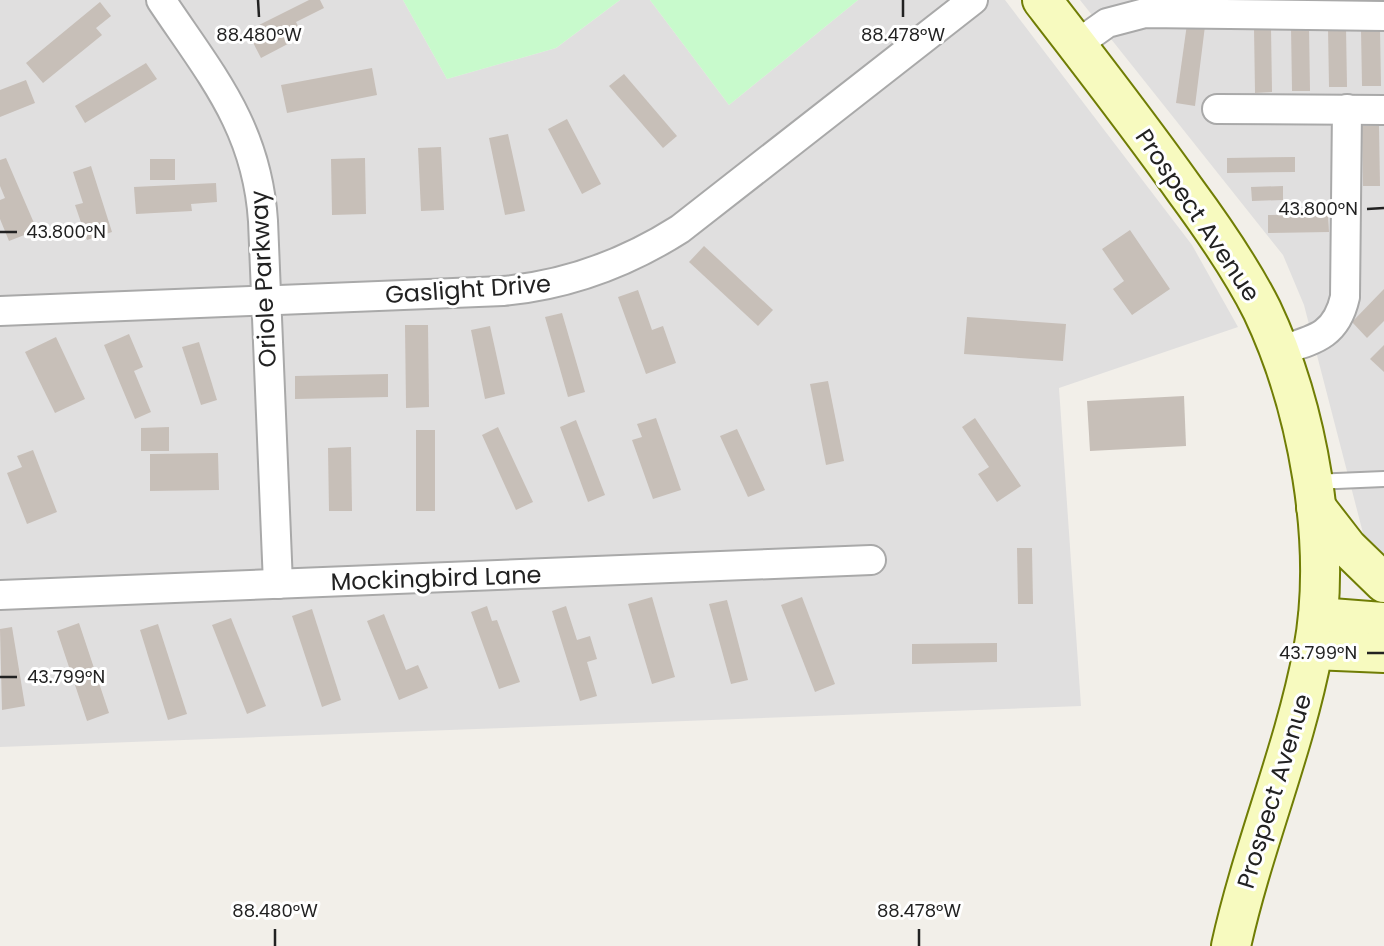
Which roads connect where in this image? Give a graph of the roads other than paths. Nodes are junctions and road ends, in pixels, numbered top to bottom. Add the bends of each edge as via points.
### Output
1 (160, 0) edge
2 (972, 0) edge
3 (1042, 0) edge
4 (1114, 9) edge
5 (1384, 16) edge
6 (1076, 45) junction
7 (1217, 108) dead end
8 (1347, 109) junction
9 (1384, 110) edge
10 (265, 300) junction
11 (0, 311) edge
12 (1278, 351) junction
13 (1384, 480) edge
14 (1314, 495) junction
15 (871, 560) dead end
16 (1384, 583) edge
17 (278, 584) junction
18 (0, 595) edge
19 (1384, 622) edge
20 (1315, 634) junction
21 (1384, 653) edge
22 (1231, 946) edge

1 - 10 street, Oriole Parkway via 231,105 251,149 261,197
2 - 10 street, Gaslight Drive via 699,215 618,263 561,282 514,290
3 - 6 main road, Prospect Avenue
4 - 5 street
4 - 6 street
6 - 12 main road, Prospect Avenue via 1204,216 1253,294
7 - 8 street
8 - 9 street
8 - 12 street via 1345,297 1340,317 1317,338
10 - 11 street, Gaslight Drive
10 - 17 street, Oriole Parkway
12 - 14 main road, Prospect Avenue
13 - 14 lane
14 - 16 main road via 1347,547
14 - 20 main road, Prospect Avenue via 1320,535
15 - 17 street, Mockingbird Lane
17 - 18 street, Mockingbird Lane
19 - 20 main road
20 - 21 main road
20 - 22 main road, Prospect Avenue via 1301,707

